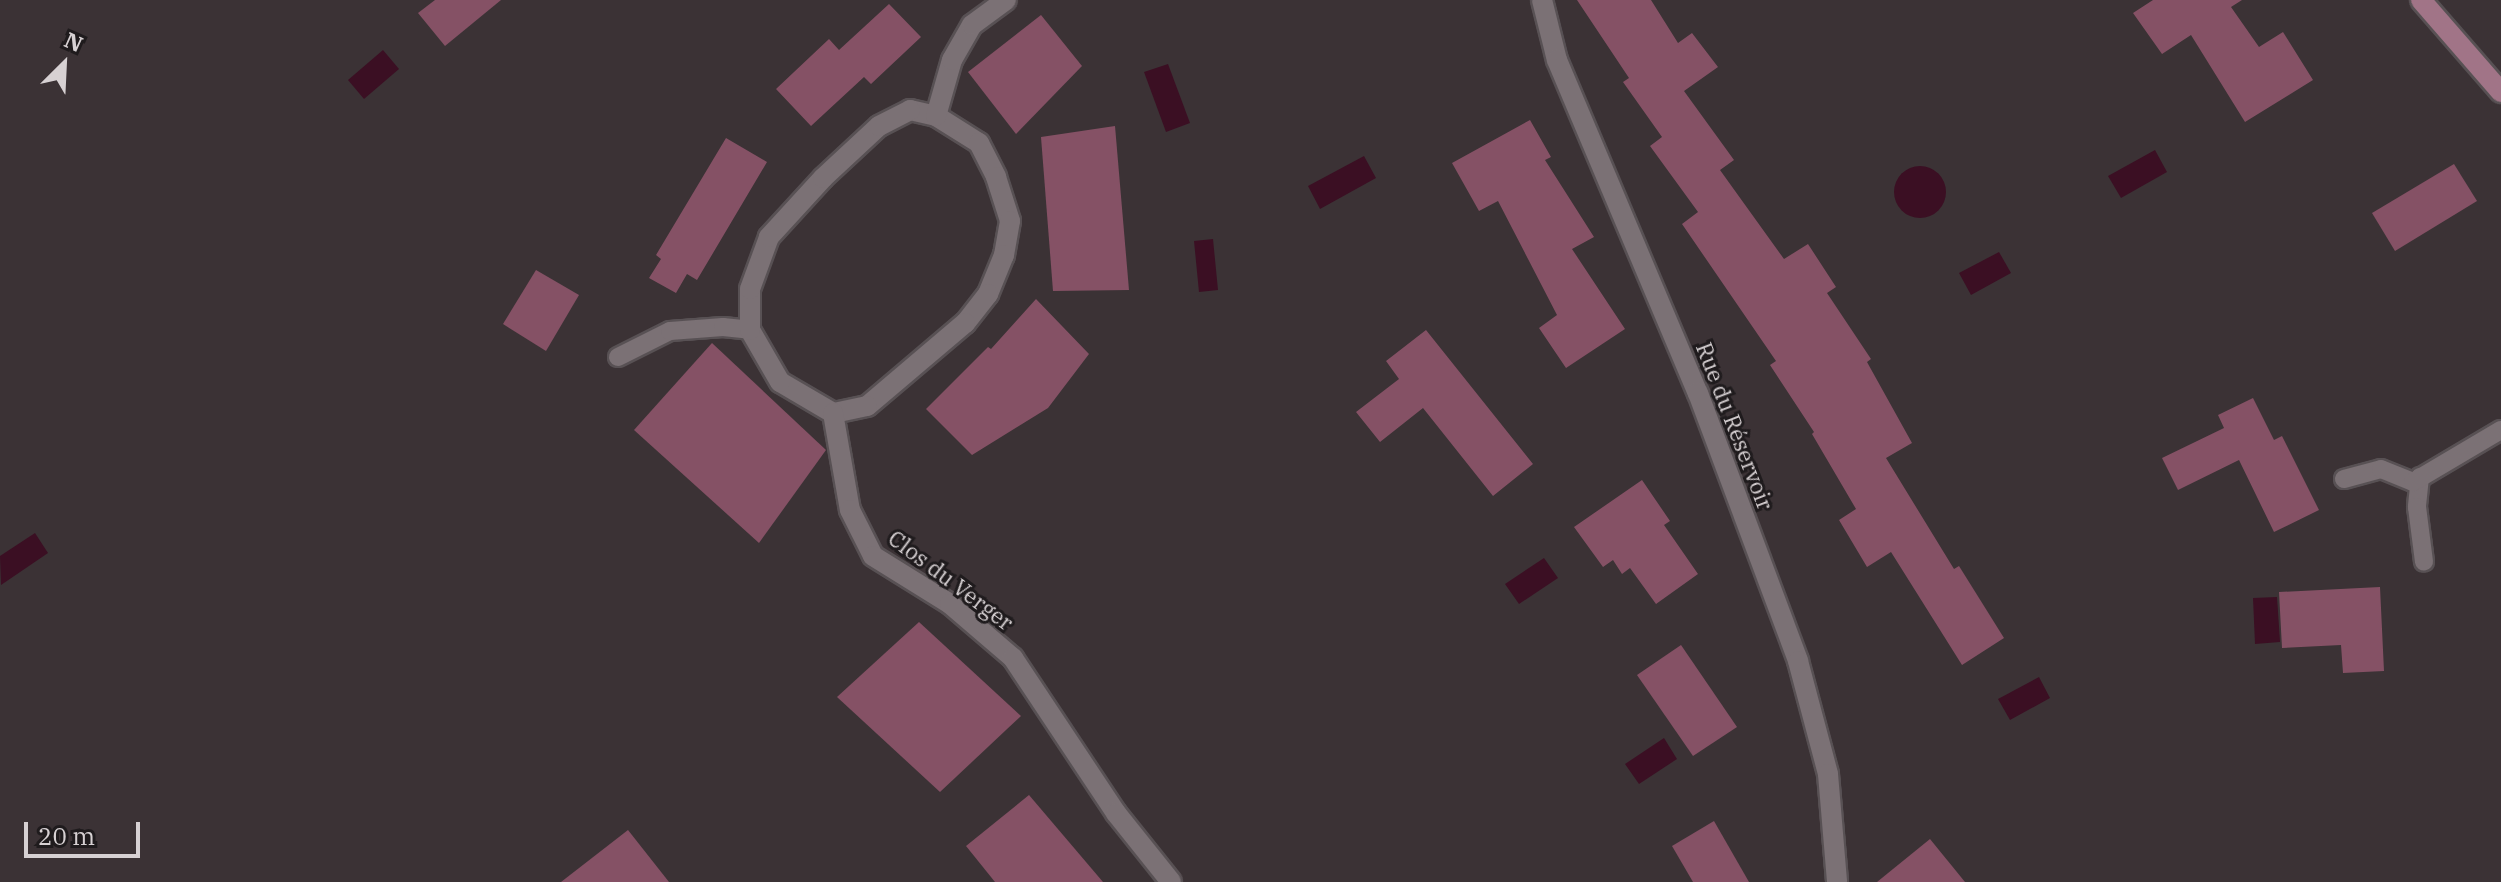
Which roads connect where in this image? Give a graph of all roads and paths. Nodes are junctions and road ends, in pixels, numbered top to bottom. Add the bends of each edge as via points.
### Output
1 (1006, 0) edge
2 (1542, 0) edge
3 (2421, 0) edge
4 (2501, 92) edge
5 (936, 116) junction
6 (750, 330) junction
7 (618, 357) dead end
8 (833, 413) junction
9 (2501, 430) edge
10 (2420, 477) junction
11 (2344, 479) dead end
12 (2424, 562) dead end
13 (1171, 882) edge
14 (1837, 882) edge

1 - 5 street via 972,25 952,60
2 - 14 street, Rue du Réservoir via 1557,60 1698,393 1798,661 1828,774
3 - 4 street
5 - 6 street via 910,110 879,126 769,237 750,289
5 - 8 street via 979,143 1010,221 1004,255 988,294 965,323 867,406
6 - 7 lane via 670,331
6 - 8 street via 780,382
8 - 13 street, Clos du Verger via 850,510 873,556 950,604 1013,658 1116,813
9 - 10 lane
10 - 11 lane via 2413,482 2381,469
10 - 12 lane via 2417,507

